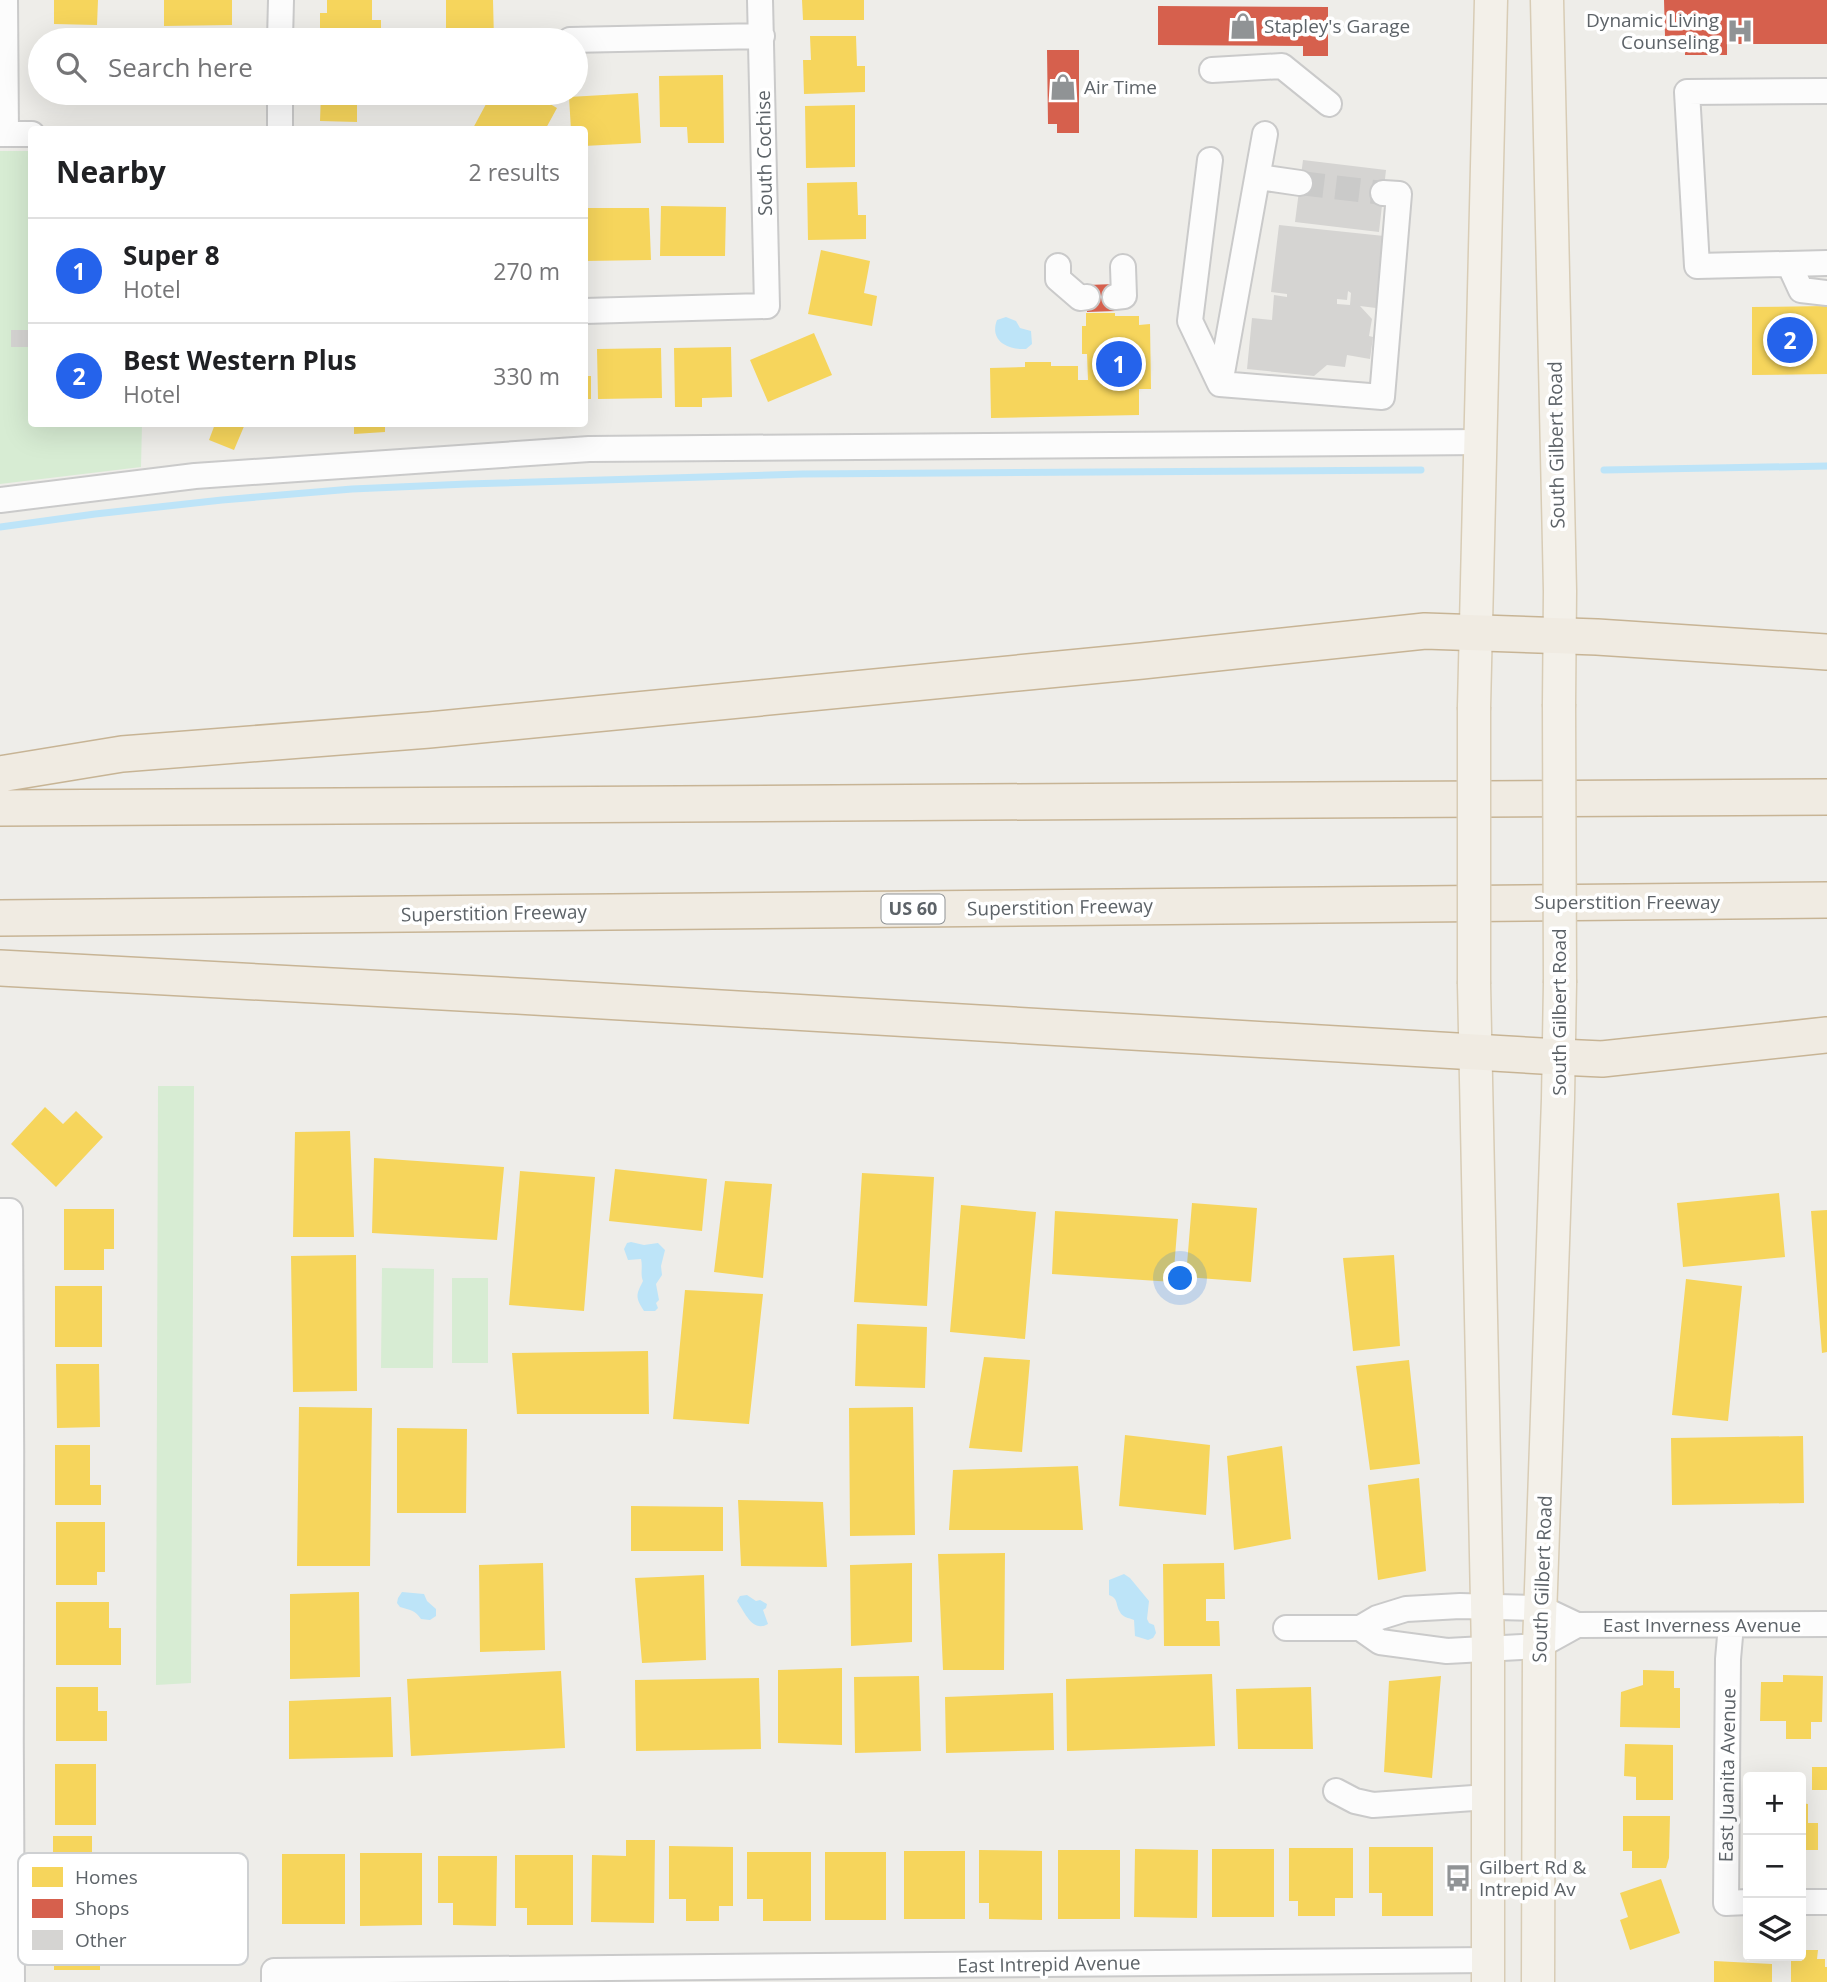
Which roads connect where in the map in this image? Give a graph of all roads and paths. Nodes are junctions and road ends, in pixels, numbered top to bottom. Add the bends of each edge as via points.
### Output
1 (5, 0) edge
2 (281, 0) edge
3 (760, 0) edge
4 (1491, 0) edge
5 (1547, 0) edge
6 (280, 28) edge
7 (762, 36) junction
8 (588, 40) edge
9 (1212, 70) dead end
10 (1827, 91) edge
11 (1329, 104) dead end
12 (280, 105) edge
13 (279, 126) edge
14 (3, 134) edge
15 (28, 134) edge
16 (1265, 134) dead end
17 (1210, 160) dead end
18 (1258, 177) junction
19 (1300, 183) tunnel mouth
20 (1383, 193) dead end
21 (1827, 263) edge
22 (1790, 264) junction
23 (1058, 266) dead end
24 (1123, 267) dead end
25 (1827, 293) edge
26 (1087, 297) dead end
27 (1115, 297) dead end
28 (588, 311) edge
29 (1220, 384) junction
30 (1480, 442) junction
31 (0, 500) edge
32 (1476, 634) junction
33 (1560, 635) junction
34 (1827, 652) edge
35 (0, 774) edge
36 (1827, 797) edge
37 (0, 808) edge
38 (1827, 900) edge
39 (0, 918) edge
40 (0, 968) edge
41 (1827, 1035) edge
42 (1474, 1054) junction
43 (1559, 1058) junction
44 (5, 1211) edge
45 (6, 1458) edge
46 (1486, 1606) junction
47 (1541, 1608) junction
48 (1577, 1625) junction
49 (1731, 1625) junction
50 (1827, 1625) edge
51 (1286, 1628) dead end
52 (1360, 1628) junction
53 (1539, 1646) junction
54 (1488, 1650) junction
55 (5, 1732) edge
56 (1336, 1791) dead end
57 (1488, 1797) junction
58 (1743, 1902) edge
59 (1806, 1902) edge
60 (1827, 1902) edge
61 (1488, 1971) edge
62 (1187, 1972) edge
63 (274, 1977) edge
64 (12, 1982) edge
65 (1538, 1982) edge

1 - 14 street
2 - 6 street
3 - 7 street, South Cochise
4 - 30 main road
5 - 33 main road, South Gilbert Road
7 - 8 street
7 - 28 street, South Cochise via 767,306
9 - 11 street via 1282,66
10 - 22 street via 1687,92 1698,266
12 - 13 street
14 - 15 street
16 - 18 street
17 - 29 street via 1190,321
18 - 19 street
18 - 29 street
20 - 29 street via 1399,194 1382,397
21 - 22 street
22 - 25 street via 1801,290
23 - 26 street via 1058,279 1080,298
24 - 27 street via 1124,296
30 - 31 street via 589,449 195,476
30 - 32 main road
32 - 33 highway
32 - 35 highway via 1425,631 429,730 122,754
32 - 42 main road, bridge
33 - 34 highway
33 - 43 main road, South Gilbert Road, bridge
36 - 37 highway
38 - 39 highway, Superstition Freeway / US 60
40 - 42 highway
41 - 43 highway via 1602,1059
42 - 43 highway
42 - 46 main road
43 - 47 main road, South Gilbert Road
44 - 45 street
45 - 55 street
46 - 47 street, East Inverness Avenue
46 - 52 street, East Inverness Avenue via 1406,1609
46 - 54 main road
47 - 48 street, East Inverness Avenue
47 - 53 main road, South Gilbert Road
48 - 49 street, East Inverness Avenue
48 - 53 street, East Inverness Avenue
49 - 50 street, East Inverness Avenue
49 - 58 street, East Juanita Avenue via 1726,1903
51 - 52 street
52 - 54 street, East Inverness Avenue via 1380,1642 1447,1651
53 - 54 street, East Inverness Avenue
53 - 65 main road, South Gilbert Road
54 - 57 main road
55 - 64 street
56 - 57 street via 1373,1805
57 - 61 main road
59 - 60 street
61 - 62 street, East Intrepid Avenue
62 - 63 street, East Intrepid Avenue

